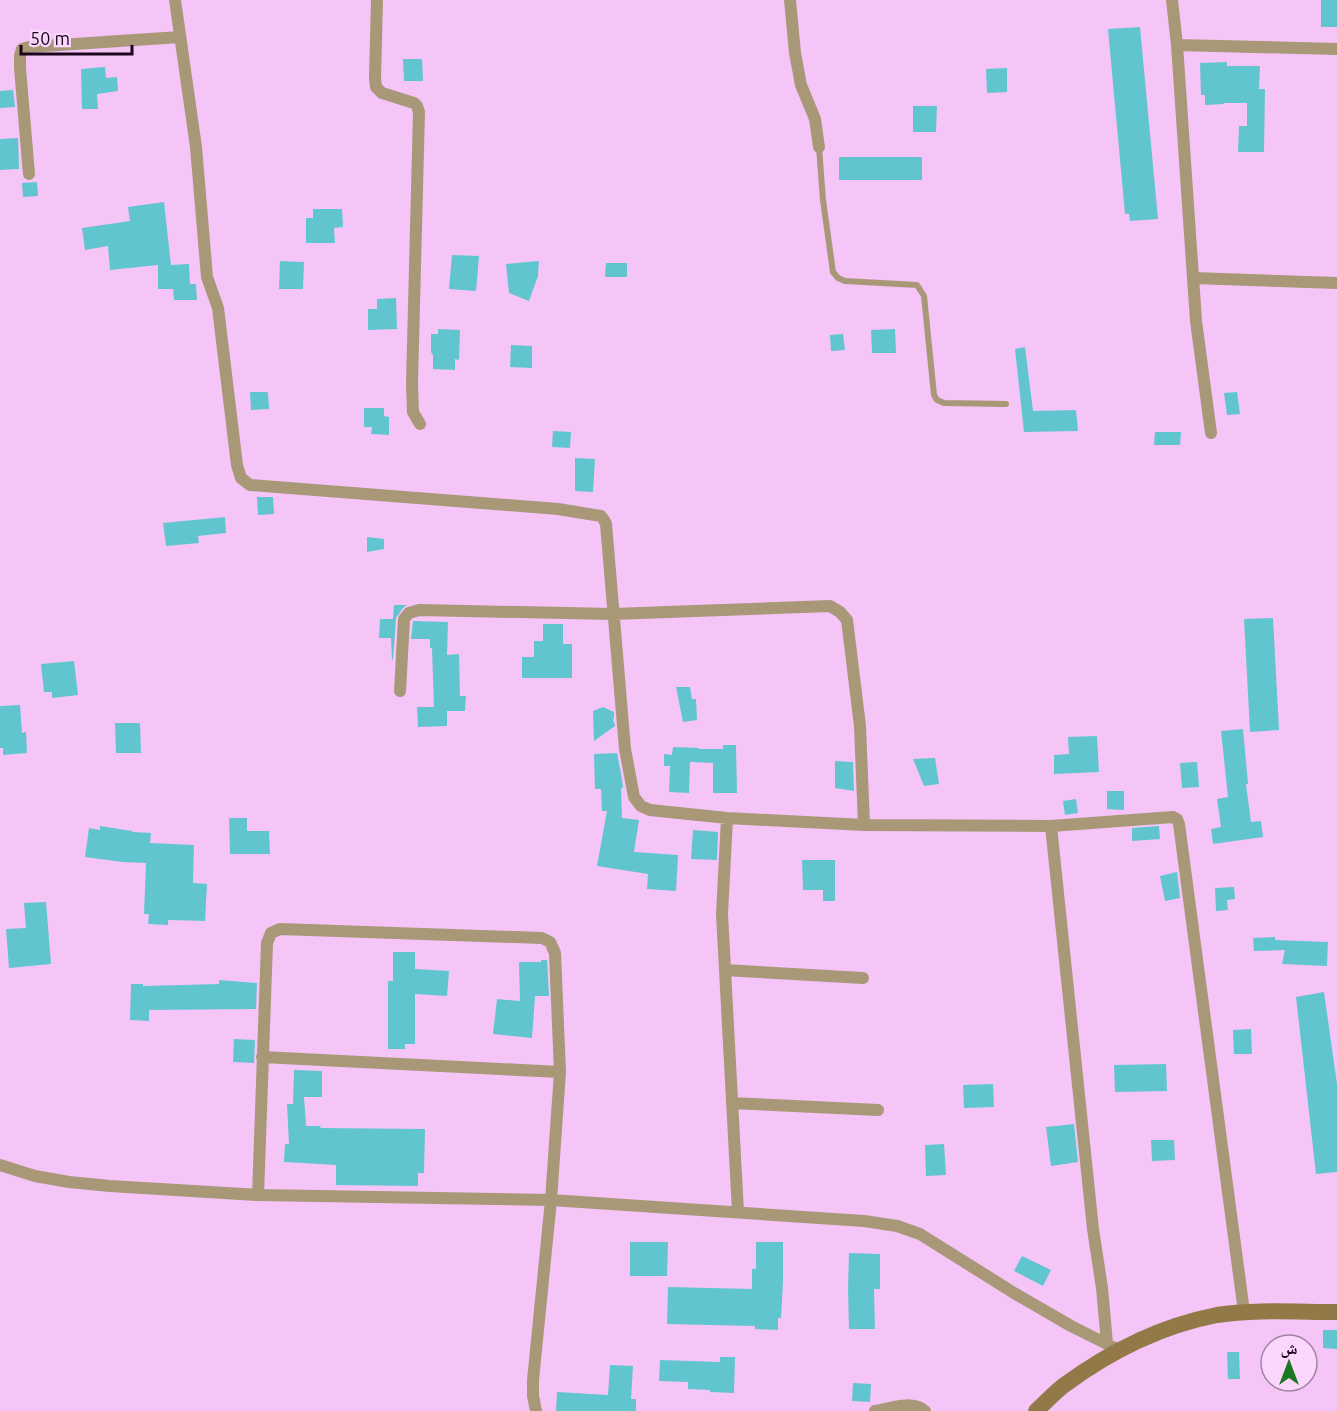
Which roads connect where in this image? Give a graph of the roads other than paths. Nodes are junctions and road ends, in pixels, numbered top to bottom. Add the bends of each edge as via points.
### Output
1 (175, 0) edge
2 (377, 0) edge
3 (790, 0) edge
4 (1172, 0) edge
5 (180, 37) junction
6 (1177, 45) junction
7 (1337, 49) edge
8 (819, 147) joint
9 (29, 174) dead end
10 (1193, 278) junction
11 (1337, 283) edge
12 (1006, 404) dead end
13 (420, 424) dead end
14 (1211, 433) dead end
15 (613, 614) junction
16 (400, 691) dead end
17 (727, 818) junction
18 (864, 825) junction
19 (1051, 826) junction
20 (724, 970) junction
21 (863, 978) dead end
22 (262, 1057) junction
23 (560, 1072) junction
24 (732, 1103) junction
25 (878, 1110) dead end
26 (0, 1165) edge
27 (258, 1195) junction
28 (551, 1200) junction
29 (738, 1212) junction
30 (1244, 1312) junction
31 (1337, 1312) edge
32 (1113, 1346) junction
33 (536, 1411) edge
34 (875, 1411) edge
35 (926, 1411) edge
36 (1036, 1411) edge

1 - 5 street
2 - 13 street via 376,87 382,93 414,103 419,112 412,383 413,412
3 - 8 street via 801,85 815,119
4 - 6 street
5 - 9 street via 22,49 20,68
5 - 15 street via 196,147 207,276 218,308 241,478 250,485 558,509 601,516 606,524
6 - 7 street
6 - 10 street
8 - 12 lane via 833,272 845,281 917,285 924,296 937,400
10 - 11 street
10 - 14 street
15 - 16 street via 419,610 408,613 404,620
15 - 17 street via 625,749 634,797 650,810
15 - 18 street via 830,606 840,612 847,620 860,726
17 - 18 street
17 - 20 street via 722,914
18 - 19 street
19 - 30 street via 1173,817 1179,824
19 - 32 street via 1093,1230
20 - 21 street
20 - 24 street
22 - 23 street
22 - 23 street via 267,943 271,933 280,929 542,938 555,953
22 - 27 street
23 - 28 street
24 - 25 street
24 - 29 street
26 - 27 street via 69,1182
27 - 28 street
28 - 29 street
28 - 33 street via 533,1380
29 - 32 street via 864,1221 920,1234 1014,1293
30 - 31 street
30 - 32 street via 1217,1315
32 - 36 street
34 - 35 street via 907,1405

